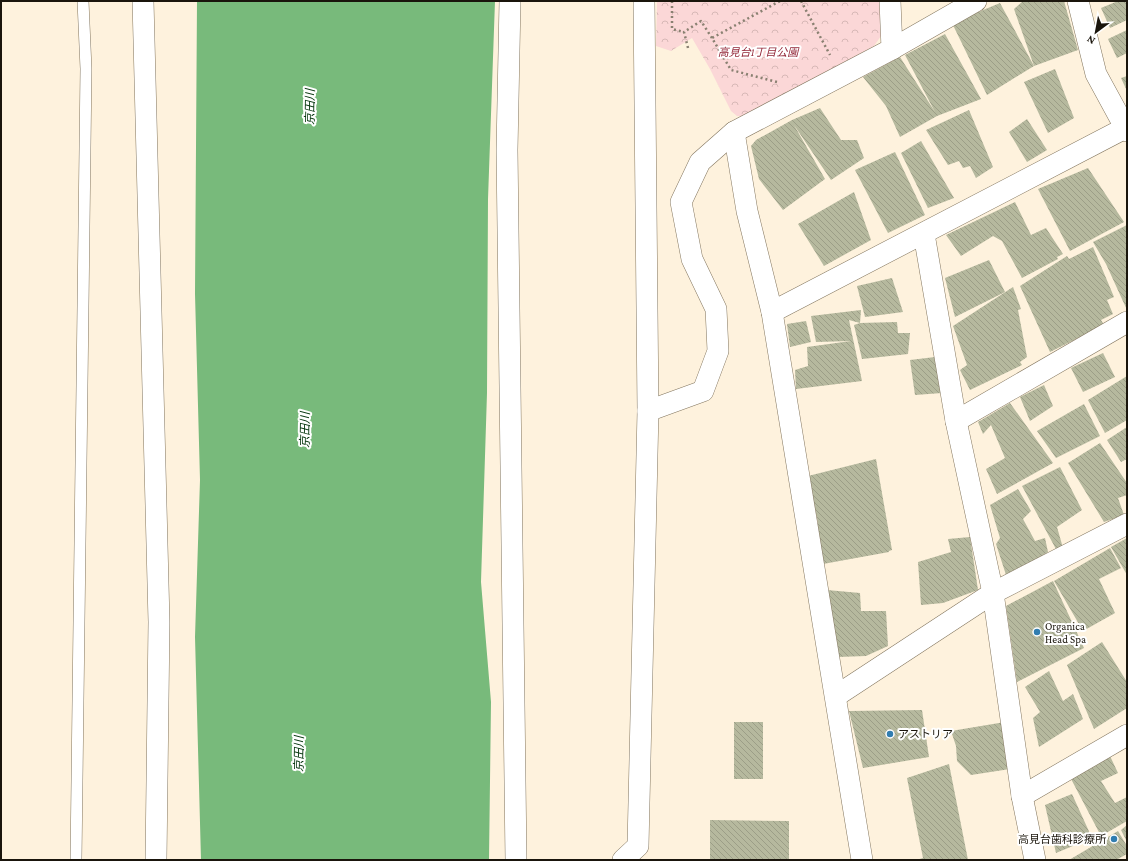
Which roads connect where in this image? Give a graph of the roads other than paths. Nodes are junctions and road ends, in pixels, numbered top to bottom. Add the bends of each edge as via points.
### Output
1 (83, 1) edge
2 (143, 1) edge
3 (510, 1) edge
4 (644, 1) edge
5 (890, 1) edge
6 (976, 1) edge
7 (1078, 1) edge
8 (892, 49) junction
9 (1126, 129) edge
10 (734, 132) junction
11 (924, 234) junction
12 (772, 312) junction
13 (1127, 322) edge
14 (648, 411) junction
15 (956, 421) junction
16 (1127, 524) edge
17 (993, 594) junction
18 (836, 696) junction
19 (1127, 734) edge
20 (1022, 796) junction
21 (638, 853) edge
22 (76, 860) edge
23 (156, 860) edge
24 (516, 860) edge
25 (623, 860) edge
26 (862, 860) edge
27 (1035, 860) edge

1 - 22 lane via 86,69
2 - 23 street via 159,622
3 - 24 street via 507,150
4 - 14 street
5 - 8 street
6 - 8 street
7 - 9 street via 1096,74
8 - 10 street
9 - 11 street
10 - 12 street via 747,211
10 - 14 street via 700,162 681,202 692,259 716,309 718,351 703,391
11 - 12 street
11 - 15 street
12 - 18 street
13 - 15 street
14 - 21 street
15 - 17 street
16 - 17 street
17 - 18 street
17 - 20 street
18 - 26 street
19 - 20 street
20 - 27 street
21 - 25 street

